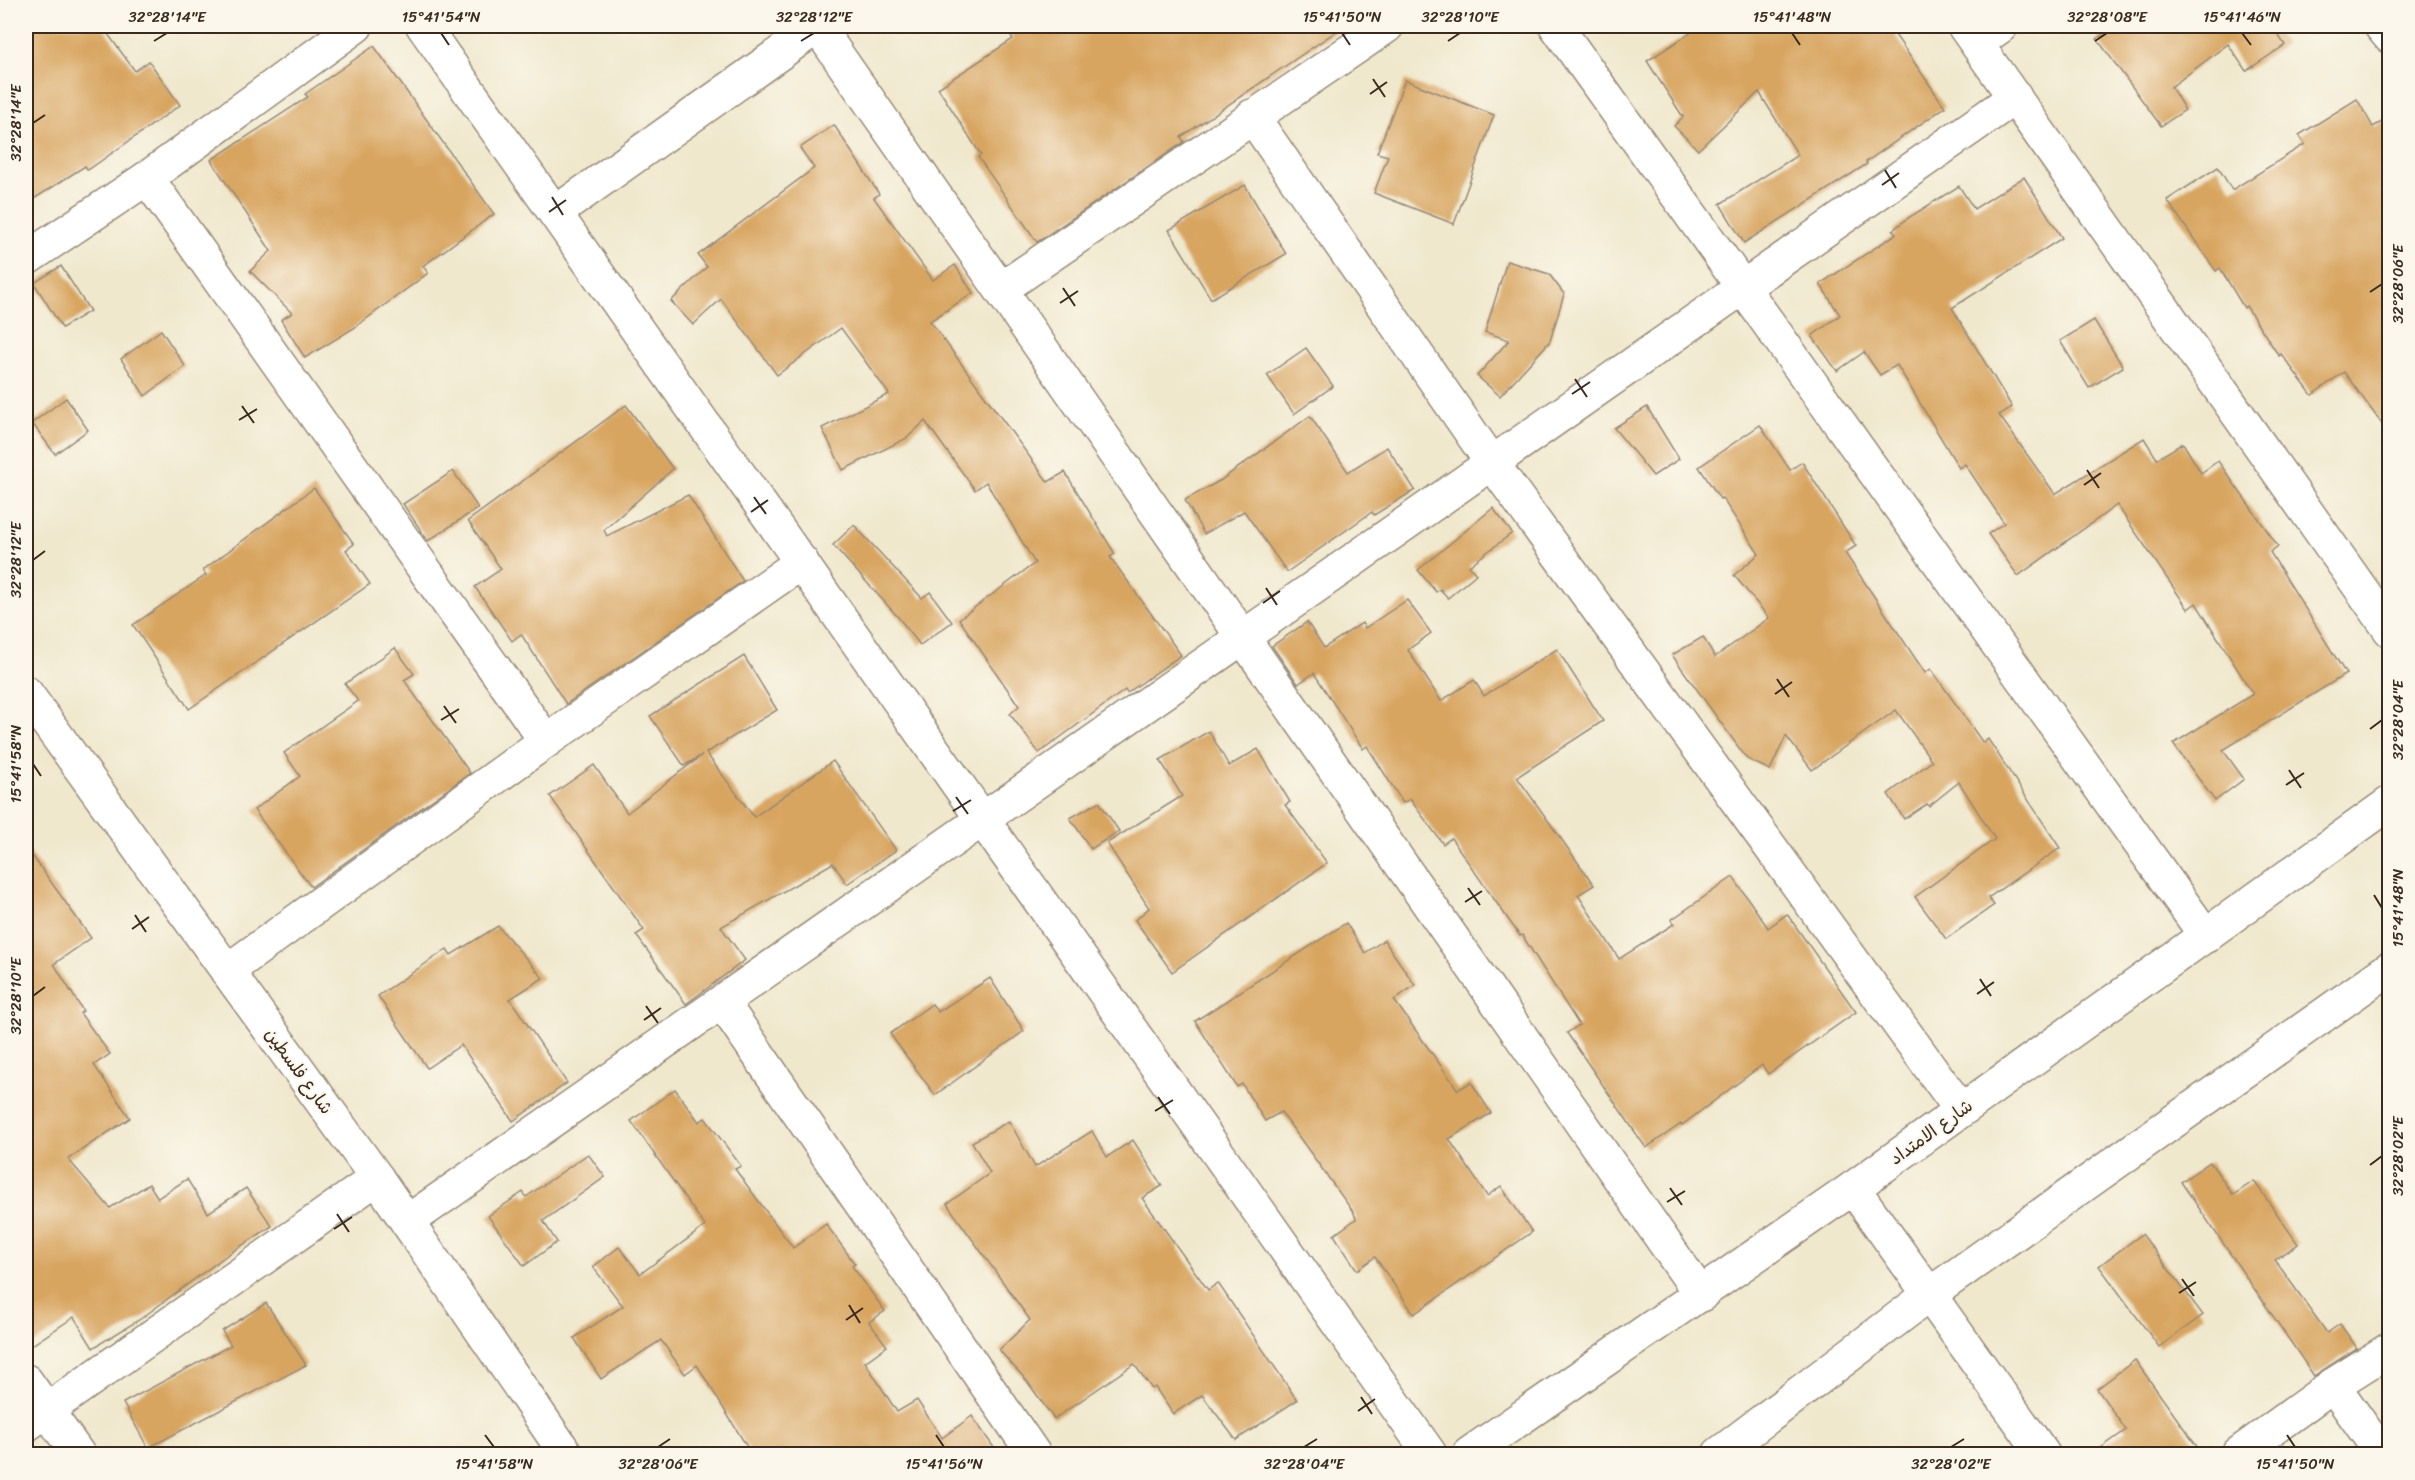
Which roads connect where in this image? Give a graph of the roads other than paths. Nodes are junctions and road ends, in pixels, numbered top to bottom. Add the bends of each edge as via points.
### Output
1 (356, 26) edge
2 (423, 26) edge
3 (817, 26) edge
4 (1387, 26) edge
5 (1556, 26) edge
6 (2381, 26) edge
7 (1981, 31) edge
8 (2390, 37) edge
9 (2015, 97) junction
10 (1252, 116) junction
11 (147, 178) junction
12 (555, 213) junction
13 (26, 259) edge
14 (1743, 287) junction
15 (1001, 289) junction
16 (1492, 463) junction
17 (802, 562) junction
18 (2390, 630) edge
19 (1243, 637) junction
20 (26, 693) edge
21 (546, 741) junction
22 (2390, 803) edge
23 (983, 819) junction
24 (2206, 936) junction
25 (227, 971) junction
26 (2387, 974) edge
27 (722, 1002) junction
28 (1961, 1110) junction
29 (376, 1178) junction
30 (1853, 1188) junction
31 (407, 1222) junction
32 (1930, 1294) junction
33 (1701, 1295) junction
34 (2390, 1349) edge
35 (26, 1381) edge
36 (2333, 1384) junction
37 (36, 1418) edge
38 (78, 1455) edge
39 (566, 1455) edge
40 (1034, 1455) edge
41 (1430, 1455) edge
42 (1468, 1455) edge
43 (1719, 1455) edge
44 (2043, 1455) edge
45 (2238, 1455) edge
46 (2382, 1455) edge

1 - 11 street
2 - 12 street
3 - 12 street
3 - 15 street
4 - 10 street
5 - 14 street
6 - 8 street
7 - 9 street
9 - 14 street
9 - 18 street
10 - 15 street
10 - 16 street
11 - 13 street
11 - 21 street
12 - 17 street
14 - 16 street
14 - 24 street
15 - 19 street
16 - 19 street
16 - 28 street
17 - 21 street
17 - 23 street
19 - 23 street
19 - 33 street
20 - 25 street, شارع فلسطين
21 - 25 street
22 - 24 street, شارع الامتداد
23 - 27 street
23 - 41 street
24 - 28 street, شارع الامتداد
25 - 29 street, شارع فلسطين
26 - 32 street
27 - 31 street
27 - 40 street
28 - 30 street, شارع الامتداد
29 - 31 street, شارع فلسطين
29 - 37 street
30 - 32 street
30 - 33 street, شارع الامتداد
31 - 39 street, شارع فلسطين
32 - 43 street
32 - 44 street
33 - 42 street, شارع الامتداد
34 - 36 street
35 - 37 street
36 - 45 street
36 - 46 street
37 - 38 street

